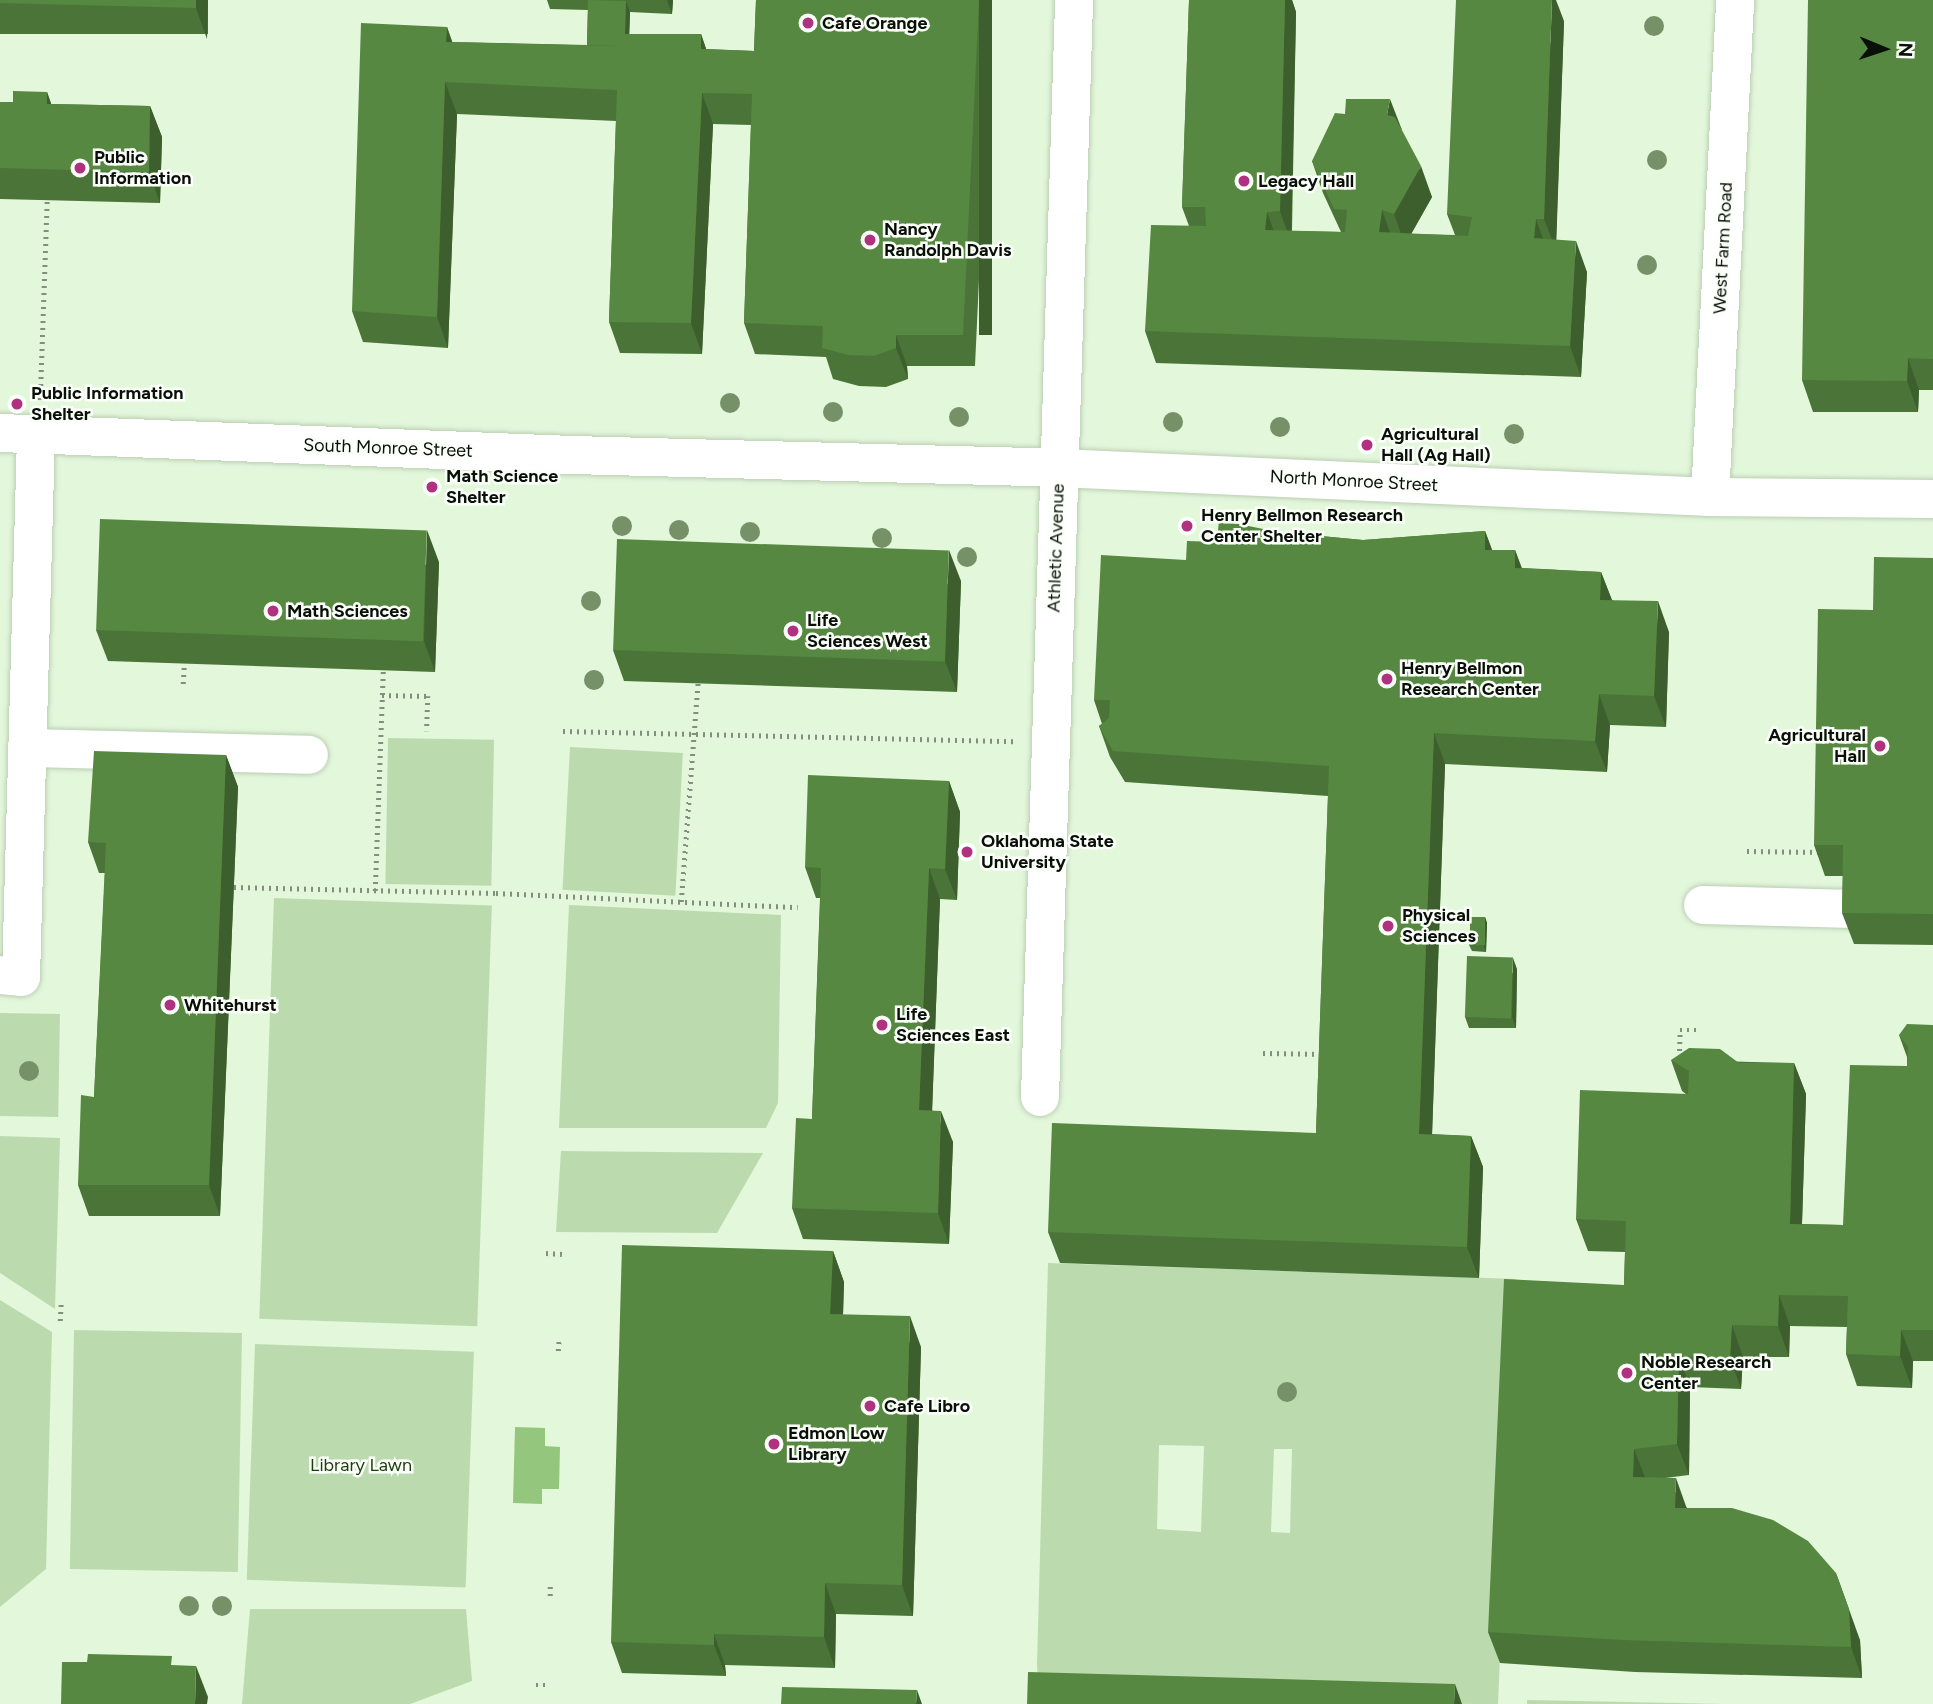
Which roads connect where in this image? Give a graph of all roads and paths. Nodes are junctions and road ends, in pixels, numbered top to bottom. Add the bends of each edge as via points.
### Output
1 (1074, 0) edge
2 (1735, 0) edge
3 (47, 200) edge
4 (25, 424) edge
5 (775, 461) joint
6 (1059, 468) junction
7 (1710, 496) junction
8 (1933, 499) edge
9 (184, 663) edge
10 (383, 670) edge
11 (698, 683) edge
12 (183, 684) dead end
13 (382, 695) junction
14 (427, 731) dead end
15 (563, 731) dead end
16 (692, 734) junction
17 (1050, 741) junction
18 (29, 748) junction
19 (309, 755) dead end
20 (1746, 851) dead end
21 (1826, 852) edge
22 (234, 887) dead end
23 (375, 891) junction
24 (681, 902) junction
25 (1703, 905) dead end
26 (797, 907) dead end
27 (1854, 909) edge
28 (0, 975) edge
29 (1700, 1030) dead end
30 (1263, 1053) dead end
31 (1331, 1054) edge
32 (1679, 1060) edge
33 (1040, 1097) dead end
34 (546, 1253) dead end
35 (562, 1254) dead end
36 (61, 1303) dead end
37 (60, 1321) dead end
38 (559, 1339) dead end
39 (558, 1351) dead end
40 (550, 1586) dead end
41 (550, 1596) dead end
42 (536, 1685) dead end
43 (549, 1685) dead end

1 - 6 street, Athletic Avenue
2 - 7 street, West Farm Road
3 - 4 path
4 - 5 street, South Monroe Street
4 - 18 street
5 - 6 street, North Monroe Street
6 - 7 street, North Monroe Street
6 - 17 street, Athletic Avenue
7 - 8 street, North Monroe Street
9 - 12 path
10 - 13 path
11 - 16 path
13 - 14 path via 428,696
13 - 23 path
15 - 16 path
16 - 17 path
16 - 24 path
17 - 33 street, Athletic Avenue
18 - 19 street
18 - 28 street via 21,977
20 - 21 path
22 - 23 path
23 - 24 path
24 - 26 path
25 - 27 street
29 - 32 path via 1680,1030
30 - 31 path
34 - 35 path
36 - 37 path
38 - 39 path
40 - 41 path
42 - 43 path

